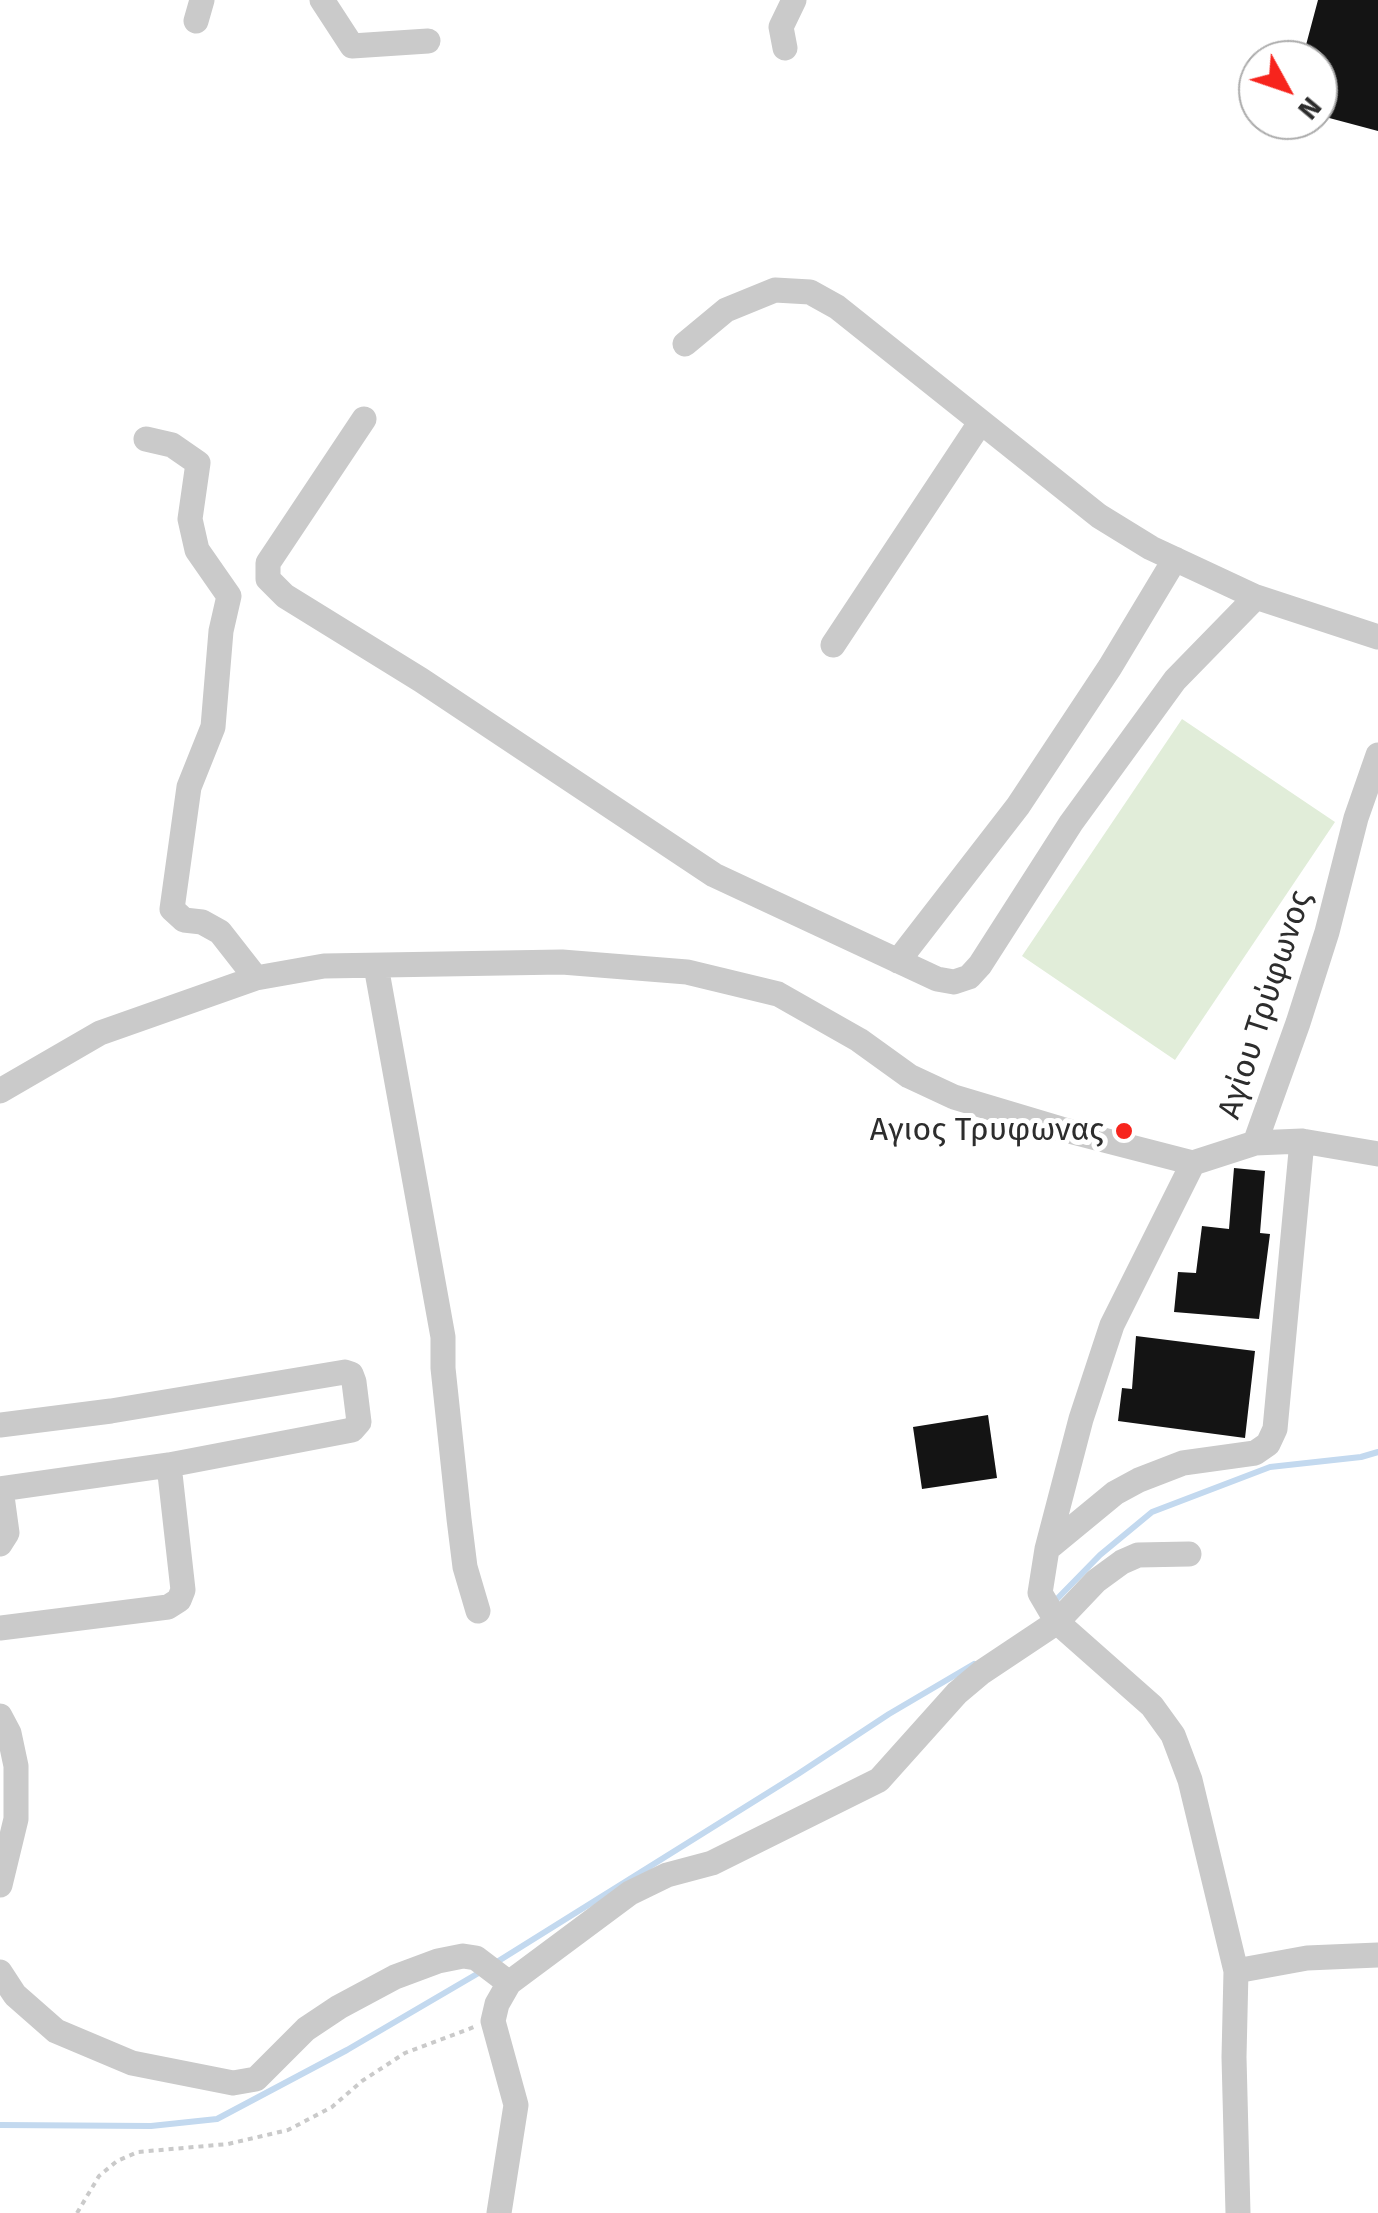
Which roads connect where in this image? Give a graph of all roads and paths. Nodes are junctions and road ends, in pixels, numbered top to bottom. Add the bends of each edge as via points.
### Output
1 (322, 0) edge
2 (794, 0) edge
3 (428, 41) dead end
4 (785, 48) dead end
5 (685, 344) dead end
6 (364, 419) dead end
7 (980, 423) junction
8 (146, 438) dead end
9 (1175, 559) junction
10 (1256, 597) junction
11 (1378, 636) edge
12 (833, 644) dead end
13 (1378, 755) edge
14 (898, 961) junction
15 (376, 966) junction
16 (256, 978) junction
17 (0, 1091) edge
18 (1302, 1141) junction
19 (1255, 1142) junction
20 (1378, 1154) edge
21 (1192, 1164) junction
22 (0, 1425) edge
23 (169, 1465) junction
24 (0, 1490) edge
25 (0, 1544) edge
26 (1046, 1549) junction
27 (1189, 1554) dead end
28 (1049, 1609) junction
29 (478, 1610) dead end
30 (0, 1628) edge
31 (0, 1716) edge
32 (0, 1886) edge
33 (1378, 1955) edge
34 (1236, 1971) junction
35 (0, 1972) edge
36 (504, 1978) junction
37 (493, 2021) junction
38 (77, 2213) edge
39 (499, 2213) edge
40 (1238, 2213) edge

1 - 3 street via 352,46
2 - 4 street via 781,27
5 - 7 street via 742,303 775,290 810,292
6 - 14 street via 268,562 268,580 714,875
7 - 9 street via 1099,516
7 - 12 street
8 - 16 street via 172,444 198,464 190,519 197,550 229,596 213,727 188,787 172,909 220,932
9 - 10 street
9 - 14 street via 1018,806
10 - 11 street
10 - 14 street via 1175,680 969,977 937,979
13 - 19 street, Αγίου Τρύφωνος via 1310,986
15 - 16 street via 324,966
15 - 21 street via 562,962 687,972 778,994 909,1076 954,1096
15 - 29 street via 443,1337 465,1567
16 - 17 street via 100,1032
18 - 19 street
18 - 20 street
18 - 26 street via 1275,1429 1268,1444 1256,1454 1183,1463 1140,1480
19 - 21 street, Αγίου Τρύφωνος
21 - 26 street via 1112,1325
22 - 23 street via 351,1374 359,1422 352,1430
23 - 24 street
23 - 30 street via 184,1590 179,1600 168,1607
24 - 25 street via 7,1533
26 - 28 street
27 - 28 street via 1138,1555
28 - 34 street via 1152,1706 1173,1735
28 - 36 street via 879,1780 712,1863 630,1893
31 - 32 street via 16,1766 16,1819
33 - 34 street
34 - 40 street
35 - 36 street via 14,1995 56,2031 132,2063 232,2083 256,2079 339,2007 438,1960 476,1958
36 - 37 street
37 - 38 path via 404,2053 332,2107 288,2130 228,2144 138,2152 117,2161 98,2176
37 - 39 street via 516,2105

